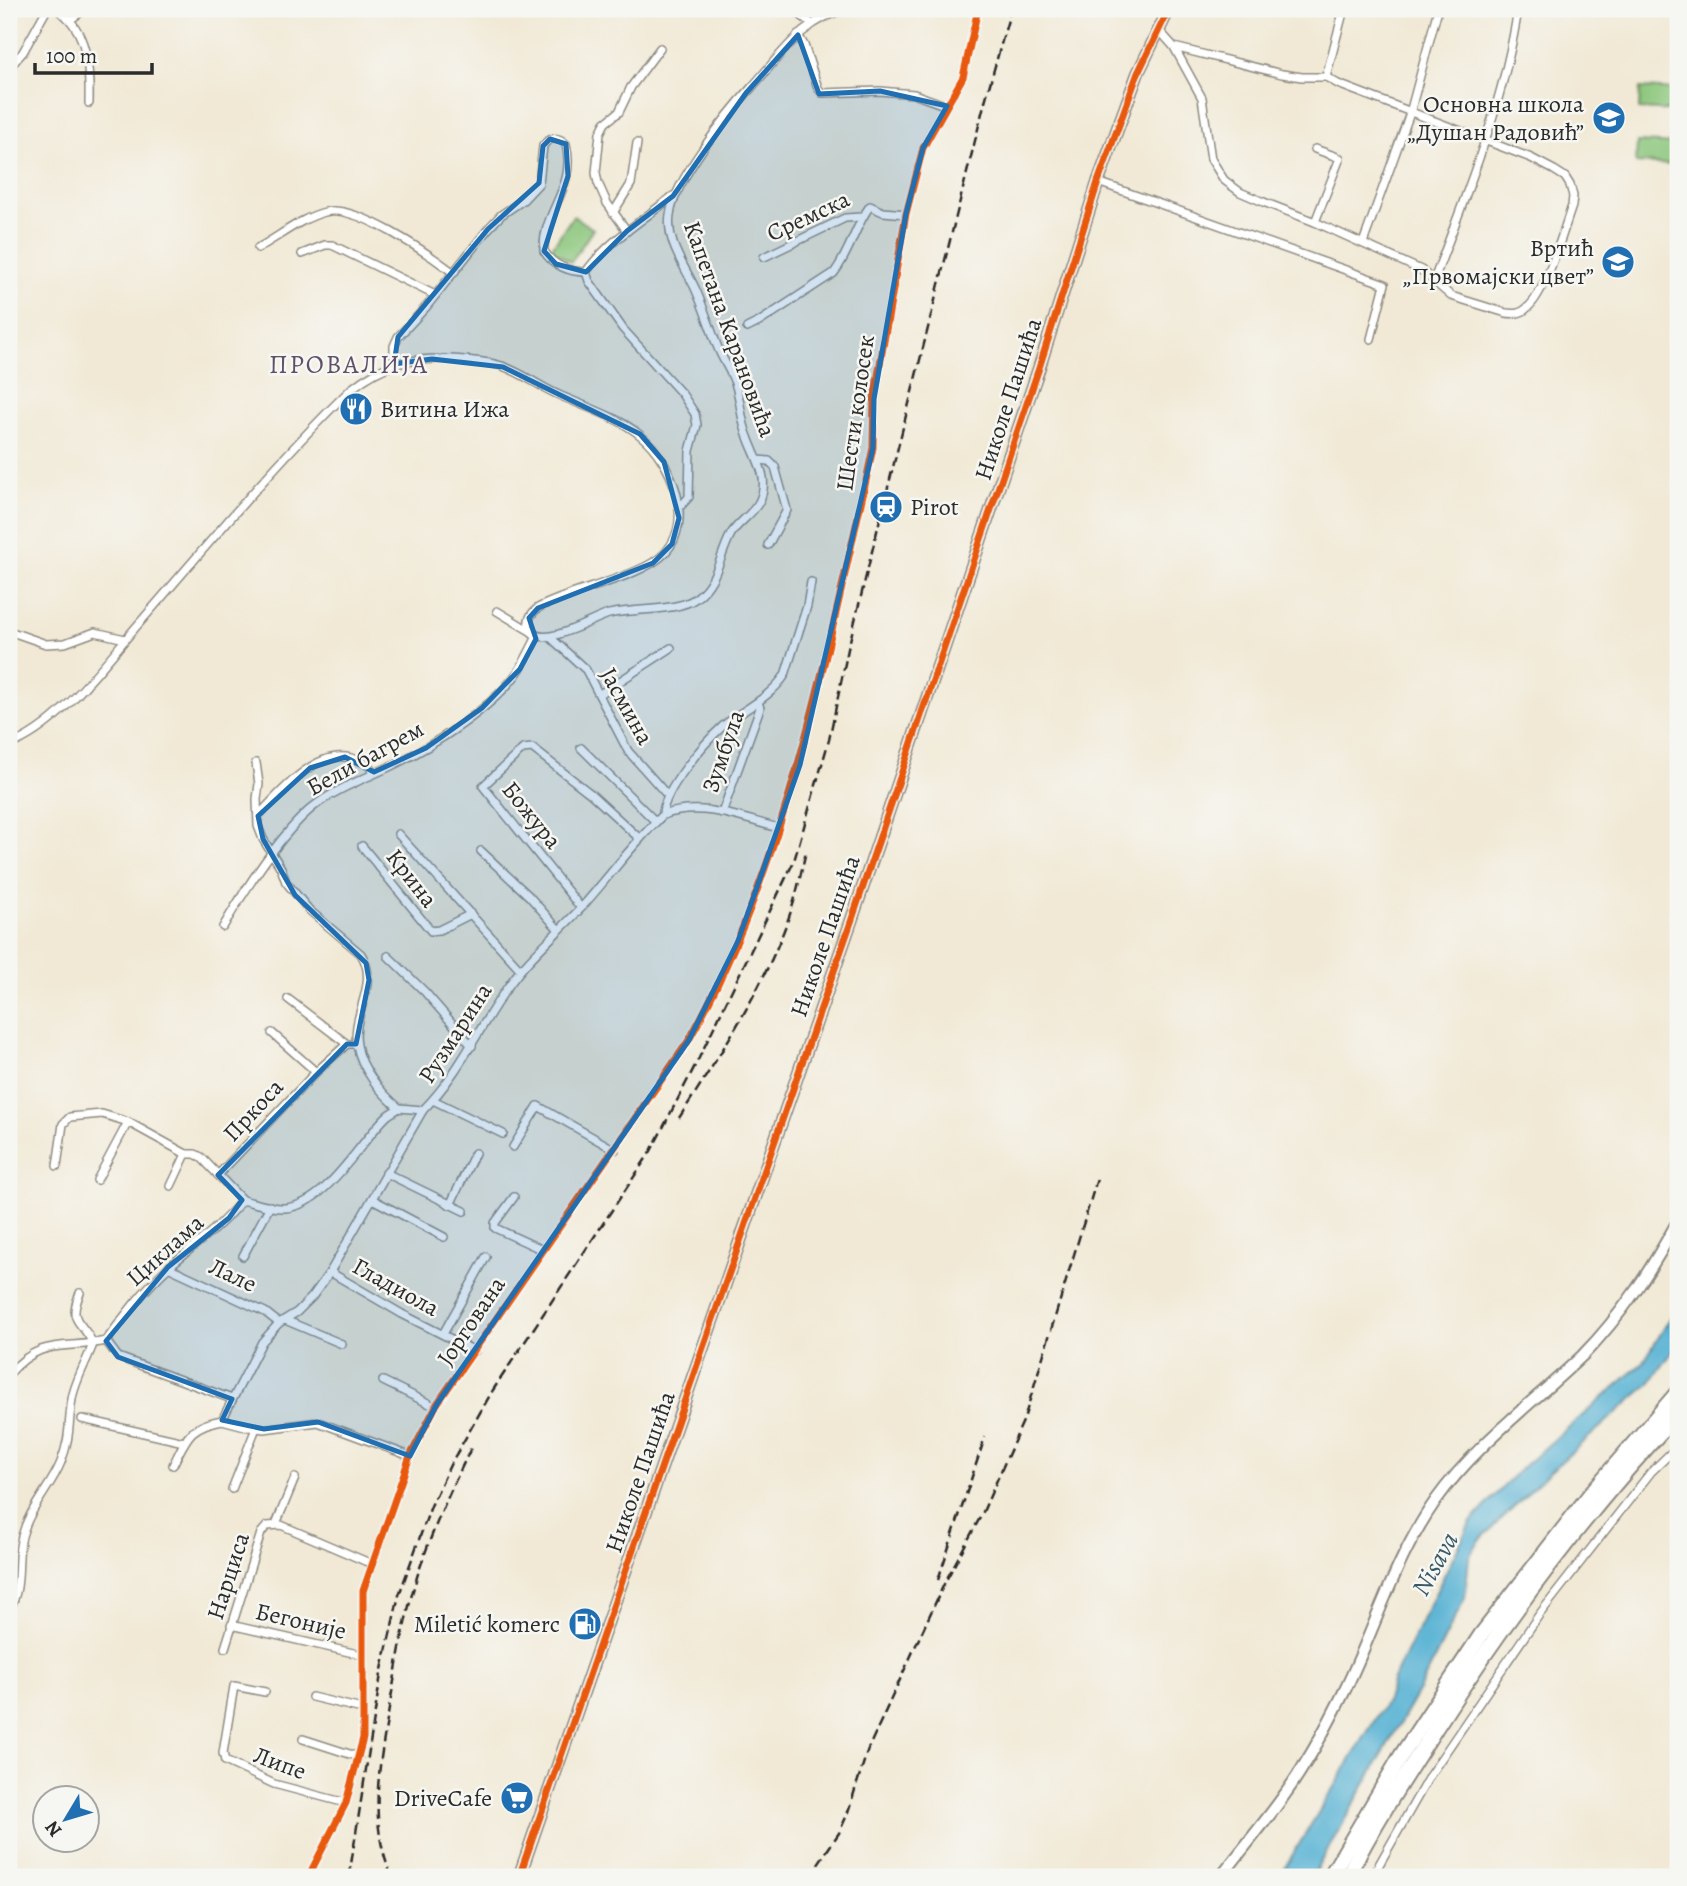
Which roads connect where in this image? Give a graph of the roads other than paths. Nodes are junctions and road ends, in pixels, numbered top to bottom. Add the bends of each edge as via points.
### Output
1 (47, 9) edge
2 (56, 9) edge
3 (85, 9) edge
4 (793, 9) edge
5 (848, 9) edge
6 (978, 9) edge
7 (1170, 9) edge
8 (1344, 9) edge
9 (1438, 9) edge
10 (1518, 9) edge
11 (835, 10) edge
12 (70, 20) junction
13 (812, 24) junction
14 (1158, 29) junction
15 (798, 36) junction
16 (1174, 47) junction
17 (660, 48) dead end
18 (9, 68) edge
19 (1326, 77) junction
20 (89, 103) dead end
21 (947, 106) junction
22 (1410, 113) junction
23 (1486, 141) junction
24 (637, 143) dead end
25 (1315, 149) dead end
26 (1098, 182) junction
27 (673, 196) junction
28 (613, 213) junction
29 (906, 214) junction
30 (861, 217) junction
31 (1315, 222) junction
32 (627, 231) junction
33 (1363, 243) junction
34 (258, 248) dead end
35 (302, 254) dead end
36 (764, 257) dead end
37 (586, 272) junction
38 (454, 273) junction
39 (1434, 280) junction
40 (435, 295) junction
41 (747, 328) dead end
42 (1371, 339) dead end
43 (394, 364) junction
44 (758, 460) junction
45 (679, 508) junction
46 (768, 545) dead end
47 (811, 582) dead end
48 (497, 611) dead end
49 (9, 631) edge
50 (535, 634) junction
51 (550, 637) junction
52 (125, 639) junction
53 (671, 648) dead end
54 (600, 694) junction
55 (758, 702) junction
56 (9, 745) edge
57 (581, 748) dead end
58 (256, 763) dead end
59 (374, 772) junction
60 (668, 796) junction
61 (722, 813) junction
62 (663, 815) junction
63 (258, 816) junction
64 (656, 822) junction
65 (778, 828) junction
66 (398, 834) dead end
67 (640, 839) junction
68 (362, 846) dead end
69 (481, 851) dead end
70 (273, 854) junction
71 (581, 908) junction
72 (471, 914) junction
73 (223, 927) dead end
74 (559, 930) junction
75 (388, 956) dead end
76 (520, 970) junction
77 (288, 999) dead end
78 (272, 1033) dead end
79 (347, 1044) junction
80 (356, 1044) junction
81 (472, 1046) junction
82 (316, 1072) junction
83 (433, 1100) junction
84 (399, 1108) junction
85 (423, 1110) junction
86 (128, 1122) junction
87 (503, 1134) dead end
88 (513, 1147) dead end
89 (615, 1150) junction
90 (475, 1153) dead end
91 (186, 1154) junction
92 (57, 1166) dead end
93 (386, 1173) junction
94 (218, 1175) junction
95 (97, 1180) dead end
96 (171, 1186) dead end
97 (514, 1196) dead end
98 (372, 1199) junction
99 (242, 1200) junction
100 (450, 1205) junction
101 (270, 1206) junction
102 (464, 1212) dead end
103 (1678, 1221) edge
104 (444, 1237) dead end
105 (543, 1250) junction
106 (243, 1256) dead end
107 (486, 1257) dead end
108 (168, 1267) junction
109 (330, 1272) junction
110 (80, 1293) dead end
111 (282, 1321) junction
112 (443, 1334) junction
113 (106, 1341) junction
114 (93, 1344) junction
115 (342, 1344) dead end
116 (475, 1350) junction
117 (9, 1374) edge
118 (383, 1381) dead end
119 (1678, 1392) edge
120 (232, 1399) junction
121 (436, 1407) junction
122 (1678, 1413) edge
123 (82, 1419) dead end
124 (222, 1420) junction
125 (256, 1428) junction
126 (184, 1442) junction
127 (1678, 1446) edge
128 (410, 1456) junction
129 (173, 1465) dead end
130 (295, 1478) dead end
131 (232, 1489) dead end
132 (276, 1524) junction
133 (372, 1564) junction
134 (9, 1610) edge
135 (232, 1625) junction
136 (225, 1648) dead end
137 (362, 1655) junction
138 (265, 1692) dead end
139 (312, 1698) dead end
140 (362, 1709) junction
141 (303, 1739) dead end
142 (359, 1757) junction
143 (346, 1804) junction
144 (308, 1877) edge
145 (519, 1877) edge
146 (1220, 1877) edge
147 (1329, 1877) edge
148 (1347, 1877) edge
149 (1372, 1877) edge

1 - 18 street
2 - 12 street
3 - 12 street
4 - 13 street
5 - 11 street, Капетана Карановића
6 - 21 street, Шести колосек via 964,77
7 - 14 main road, Николе Пашића
8 - 19 street
9 - 22 street
10 - 23 street via 1512,52
11 - 13 street, Капетана Карановића
12 - 20 street via 87,54
13 - 15 street, Капетана Карановића
14 - 16 street
14 - 26 main road, Николе Пашића
15 - 21 street via 822,93 914,94
15 - 27 street, Капетана Карановића via 747,93
16 - 19 street via 1282,74
16 - 31 street via 1202,98 1211,159 1223,180 1251,197
17 - 28 street via 600,133 596,173
19 - 22 street
21 - 29 street, Шести колосек via 923,148
22 - 23 street
22 - 33 street
23 - 39 street
23 - 39 street via 1565,177 1572,206 1530,306 1506,313 1451,296
24 - 28 street via 631,184
25 - 31 street via 1340,158
26 - 42 street via 1385,284
26 - 145 main road, Николе Пашића via 850,924
27 - 32 street
27 - 44 street, Капетана Карановића via 669,220 673,242 732,377
28 - 32 street
29 - 30 street, Сремска via 883,212 870,205
29 - 65 street, Шести колосек via 874,399 873,448 800,765
30 - 36 street, Сремска via 845,218
30 - 41 street via 834,273
31 - 33 street
32 - 37 street
33 - 39 street
34 - 38 street via 313,217 336,210 381,228
35 - 40 street via 332,246
37 - 38 street via 556,264 544,251 549,223 568,176 566,144 554,138 543,146 539,183 501,215
37 - 45 street via 623,329 695,414 689,497
38 - 40 street
40 - 43 street via 398,337
43 - 45 street via 432,359 484,362 620,423 655,449 671,477
43 - 52 street via 367,376 330,409
44 - 46 street via 775,467 788,510
44 - 51 street, Капетана Карановића via 764,482 758,503 731,535 711,583 695,600 682,606 606,615
45 - 50 street via 672,544 664,554 653,563 538,608 529,618
47 - 55 street via 786,675
48 - 50 street
49 - 52 street via 46,644 65,643 95,632
50 - 51 street, Капетана Карановића
50 - 59 street, Бели багрем via 520,669 482,708 426,748
51 - 54 street, Јасмина via 582,665
52 - 56 street via 54,717
53 - 54 street
54 - 60 street, Јасмина via 628,751
55 - 60 street via 706,743
55 - 61 street, Зумбула via 760,708
57 - 64 street
58 - 63 street
59 - 63 street via 360,761 334,757 310,768
59 - 70 street, Бели багрем via 314,806
60 - 62 street
61 - 62 street via 690,809
61 - 65 street
62 - 64 street, Рузмарина
63 - 70 street via 263,839
64 - 67 street, Рузмарина
65 - 89 street, Јоргована via 738,941 702,1017
66 - 72 street, Крина
67 - 71 street, Рузмарина
67 - 71 street, Божура via 534,749 526,748 483,786
68 - 72 street, Крина via 431,931
69 - 74 street
70 - 73 street, Бели багрем
70 - 80 street via 295,895 366,963 369,980
71 - 74 street, Рузмарина
72 - 76 street, Крина
74 - 76 street, Рузмарина
75 - 81 street
76 - 81 street, Рузмарина
77 - 79 street
78 - 82 street, Пркоса
79 - 80 street
79 - 82 street, Пркоса
80 - 84 street via 368,1072
81 - 83 street, Рузмарина
82 - 94 street, Пркоса
83 - 85 street
83 - 87 street, Рузмарина
84 - 85 street
84 - 101 street via 379,1124 328,1184 308,1199 284,1208
85 - 93 street, Рузмарина
86 - 91 street
86 - 92 street via 102,1114 70,1117 63,1124
86 - 95 street
88 - 89 street via 538,1106
89 - 105 street, Јоргована
90 - 100 street
91 - 94 street via 198,1155
91 - 96 street
93 - 98 street, Рузмарина
93 - 100 street
94 - 99 street
97 - 105 street via 495,1228
98 - 104 street
98 - 109 street, Рузмарина
99 - 101 street
99 - 108 street, Циклама via 204,1241
100 - 102 street
101 - 106 street
103 - 146 main road via 1611,1325 1480,1448 1433,1504 1394,1575 1346,1688 1306,1764
105 - 116 street, Јоргована
107 - 112 street, Гладиола
108 - 111 street, Лале
108 - 113 street, Циклама
109 - 111 street, Рузмарина via 312,1297
109 - 112 street, Гладиола
110 - 114 street via 74,1314
111 - 115 street
111 - 120 street, Рузмарина via 262,1342
112 - 116 street, Гладиола
113 - 114 street
113 - 120 street via 118,1357
114 - 117 street via 50,1346
114 - 134 street via 72,1398 69,1440 60,1466 25,1526 19,1586
116 - 121 street, Јоргована
118 - 121 street
119 - 147 highway via 1592,1492 1481,1635
120 - 124 street, Рузмарина
121 - 128 street, Јоргована
122 - 148 highway via 1492,1642 1405,1773
123 - 126 street
124 - 125 street
124 - 126 street via 194,1429
125 - 128 street via 318,1422
125 - 131 street
126 - 129 street
127 - 149 street via 1651,1472 1539,1615 1430,1775
128 - 133 street, Јоргована
130 - 132 street, Нарциса
132 - 133 street, Нарциса
132 - 135 street, Нарциса via 261,1533
133 - 137 street, Јоргована via 363,1591
135 - 136 street, Нарциса
135 - 137 street, Бегоније
137 - 140 street, Јоргована
138 - 143 street, Липе via 234,1686 225,1761 274,1784
139 - 140 street
140 - 142 street, Јоргована
141 - 142 street
142 - 143 street, Јоргована
143 - 144 street, Јоргована

